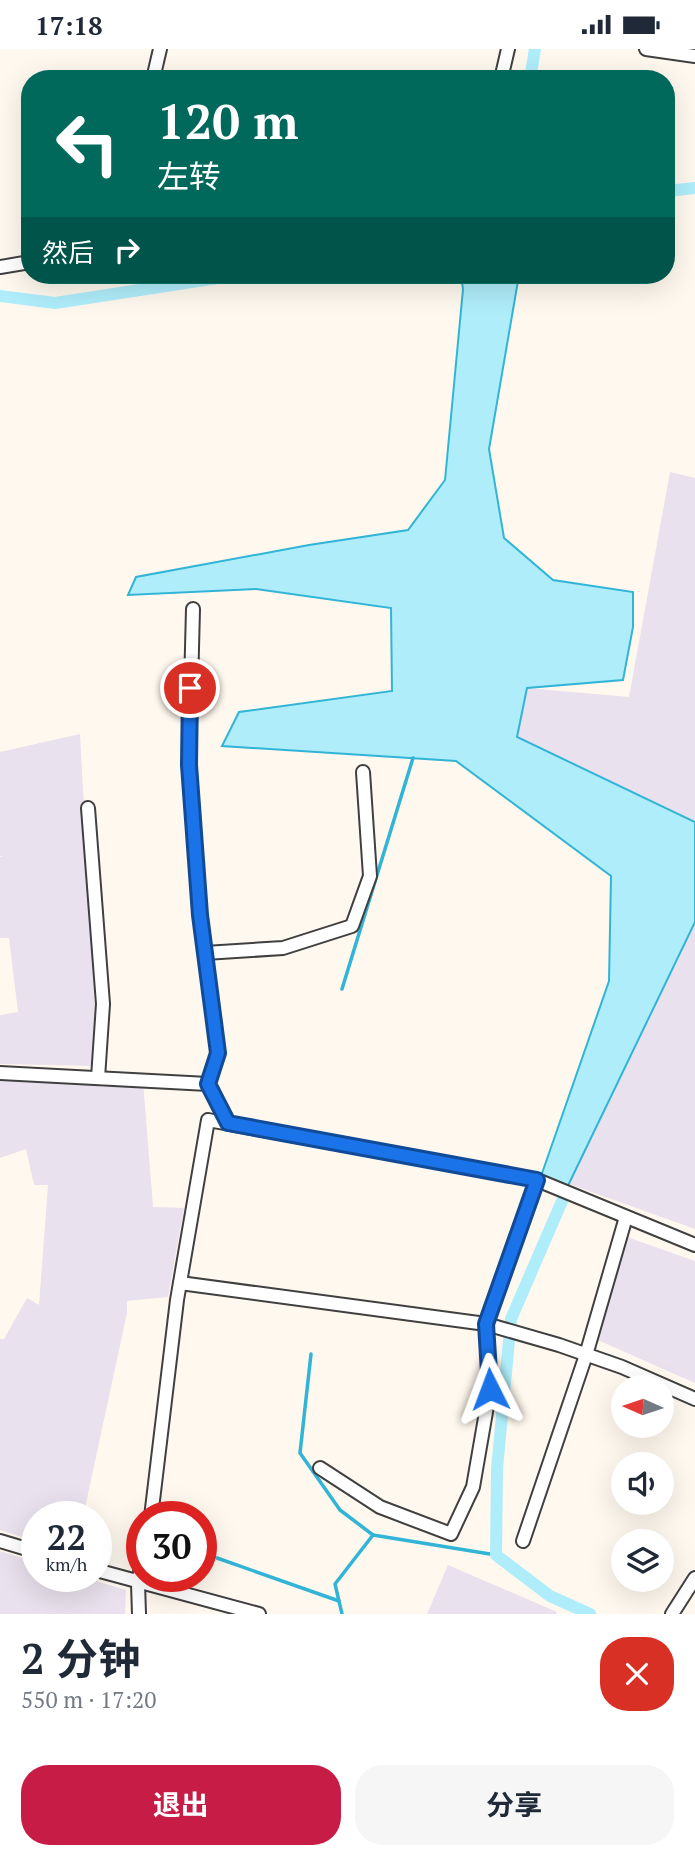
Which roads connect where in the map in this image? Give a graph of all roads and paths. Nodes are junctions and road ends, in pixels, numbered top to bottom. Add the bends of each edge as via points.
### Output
1 (160, 49) edge
2 (508, 49) edge
3 (646, 49) edge
4 (695, 56) edge
5 (155, 70) edge
6 (503, 70) edge
7 (21, 264) edge
8 (0, 267) edge
9 (193, 609) dead end
10 (363, 772) dead end
11 (88, 808) dead end
12 (205, 953) junction
13 (0, 1073) edge
14 (98, 1078) junction
15 (208, 1084) junction
16 (228, 1123) junction
17 (537, 1180) junction
18 (626, 1217) junction
19 (695, 1245) edge
20 (180, 1283) junction
21 (486, 1324) junction
22 (586, 1355) junction
23 (695, 1399) edge
24 (320, 1468) dead end
25 (153, 1501) edge
26 (0, 1541) edge
27 (523, 1541) dead end
28 (21, 1547) edge
29 (695, 1578) edge
30 (138, 1592) edge
31 (173, 1592) edge
32 (139, 1614) edge
33 (259, 1614) edge
34 (672, 1614) edge

1 - 5 street
2 - 6 street
3 - 4 street
7 - 8 street
9 - 12 street via 189,765
10 - 12 street via 370,876 352,926 283,948
11 - 14 street via 103,1004
12 - 15 street via 218,1053
13 - 14 street
14 - 15 street
15 - 16 street
16 - 17 street
16 - 20 street via 208,1120
17 - 18 street
17 - 21 street
18 - 19 street
18 - 22 street
20 - 21 street
20 - 25 street
21 - 22 street
21 - 24 street via 490,1389 472,1487 451,1534 380,1507
22 - 23 street
22 - 27 street
26 - 28 street
29 - 34 street
30 - 32 street
31 - 33 street

